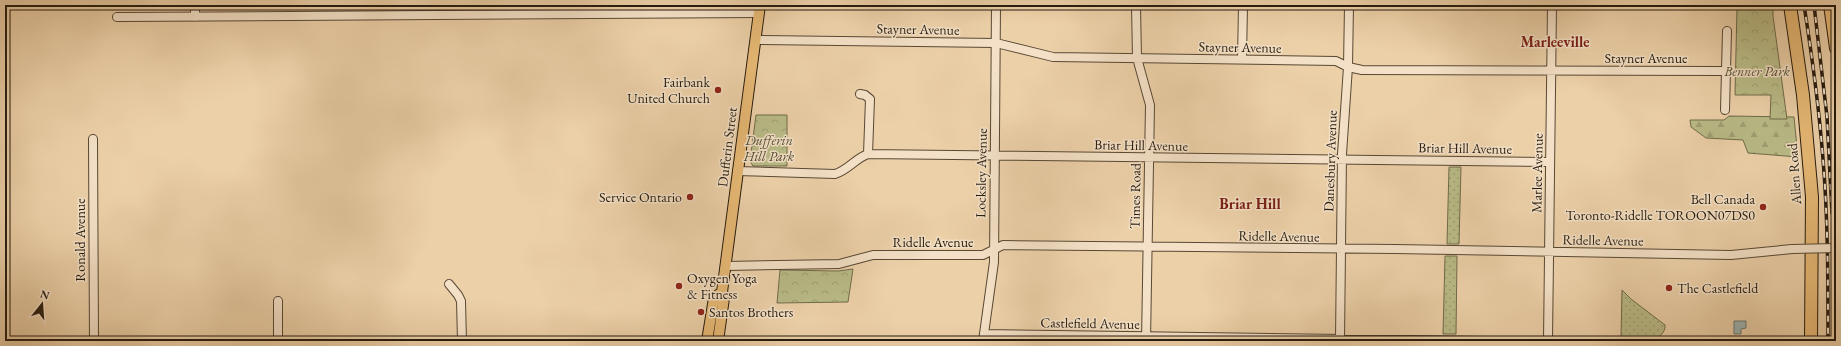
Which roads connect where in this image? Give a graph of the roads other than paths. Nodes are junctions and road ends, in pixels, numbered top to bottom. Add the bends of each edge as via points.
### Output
1 (196, 5) edge
2 (996, 5) edge
3 (1136, 5) edge
4 (1243, 5) edge
5 (1349, 5) edge
6 (1552, 5) edge
7 (1790, 5) edge
8 (1830, 5) edge
9 (760, 9) edge
10 (117, 17) dead end
11 (195, 17) junction
12 (1727, 31) dead end
13 (755, 40) junction
14 (996, 43) junction
15 (1836, 48) edge
16 (1137, 58) junction
17 (1242, 60) junction
18 (1348, 67) junction
19 (1551, 70) junction
20 (1725, 71) junction
21 (860, 94) dead end
22 (1725, 110) dead end
23 (93, 139) dead end
24 (868, 154) junction
25 (994, 156) junction
26 (1149, 159) junction
27 (1342, 160) junction
28 (1549, 162) junction
29 (738, 171) junction
30 (1147, 247) junction
31 (1836, 248) edge
32 (994, 250) junction
33 (1341, 250) junction
34 (1548, 252) junction
35 (726, 266) junction
36 (449, 284) dead end
37 (722, 292) junction
38 (278, 301) dead end
39 (983, 338) edge
40 (1146, 339) edge
41 (1340, 340) edge
42 (94, 341) edge
43 (278, 341) edge
44 (462, 341) edge
45 (707, 341) edge
46 (718, 341) edge
47 (1484, 341) edge
48 (1548, 341) edge
49 (1811, 341) edge

1 - 11 street
2 - 14 street, Locksley Avenue
3 - 16 street, Times Road
4 - 17 street
5 - 18 street, Danesbury Avenue
6 - 19 street, Marlee Avenue
7 - 49 highway, Allen Road via 1803,95 1812,197
8 - 15 highway
9 - 11 street
9 - 13 main road, Dufferin Street
10 - 11 street
12 - 20 street
13 - 14 street, Stayner Avenue
13 - 29 main road, Dufferin Street
14 - 16 street, Stayner Avenue via 1053,58
14 - 25 street, Locksley Avenue
16 - 17 street, Stayner Avenue
16 - 26 street, Times Road via 1150,105
17 - 18 street, Stayner Avenue via 1336,62
18 - 19 street, Stayner Avenue via 1362,70
18 - 27 street, Danesbury Avenue
19 - 20 street, Stayner Avenue
19 - 28 street, Marlee Avenue
20 - 22 street
21 - 24 street via 870,99
23 - 42 street, Ronald Avenue
24 - 25 street, Briar Hill Avenue
24 - 29 street via 835,174
25 - 26 street, Briar Hill Avenue
25 - 32 street, Locksley Avenue
26 - 27 street, Briar Hill Avenue
26 - 30 street, Times Road
27 - 28 street, Briar Hill Avenue
27 - 33 street, Danesbury Avenue
28 - 34 street, Marlee Avenue
29 - 35 main road, Dufferin Street
30 - 32 street, Ridelle Avenue via 1003,245
30 - 33 street, Ridelle Avenue
30 - 40 street, Times Road
31 - 34 street, Ridelle Avenue, bridge via 1731,255
32 - 35 street, Ridelle Avenue via 983,255 873,255 839,264
32 - 39 street, Locksley Avenue
33 - 34 street, Ridelle Avenue
33 - 41 street, Danesbury Avenue
34 - 48 street, Marlee Avenue
35 - 37 main road, Dufferin Street
36 - 44 street via 461,301
37 - 45 main road, Dufferin Street via 714,298
37 - 46 main road, Dufferin Street via 724,298
38 - 43 street
39 - 40 street, Castlefield Avenue
40 - 41 street, Castlefield Avenue
41 - 47 street, Castlefield Avenue

